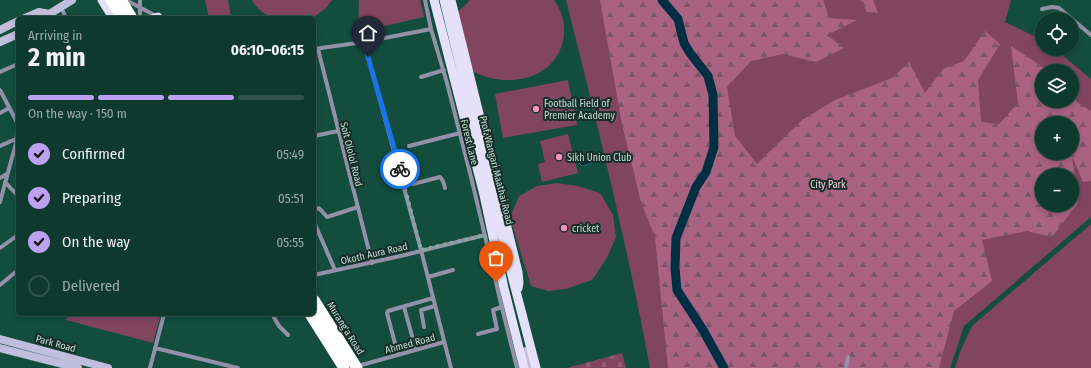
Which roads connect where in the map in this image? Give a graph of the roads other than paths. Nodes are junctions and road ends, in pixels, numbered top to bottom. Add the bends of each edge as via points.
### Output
1 (72, 0) edge
2 (102, 0) edge
3 (111, 0) edge
4 (121, 0) edge
5 (126, 0) edge
6 (140, 0) edge
7 (425, 0) edge
8 (434, 0) edge
9 (444, 0) edge
10 (451, 0) edge
11 (61, 7) junction
12 (140, 8) junction
13 (1042, 9) dead end
14 (30, 16) edge
15 (46, 16) edge
16 (49, 16) edge
17 (65, 16) edge
18 (112, 16) edge
19 (121, 16) edge
20 (131, 16) edge
21 (140, 16) edge
22 (154, 16) edge
23 (16, 22) edge
24 (431, 29) junction
25 (0, 30) edge
26 (16, 35) edge
27 (1091, 35) edge
28 (0, 42) edge
29 (364, 42) junction
30 (316, 49) edge
31 (16, 65) edge
32 (444, 70) junction
33 (0, 72) edge
34 (421, 77) dead end
35 (0, 90) edge
36 (9, 108) junction
37 (0, 113) edge
38 (16, 120) edge
39 (338, 131) junction
40 (460, 133) junction
41 (316, 136) edge
42 (16, 141) edge
43 (16, 144) edge
44 (0, 146) edge
45 (409, 146) dead end
46 (7, 174) junction
47 (401, 176) junction
48 (0, 178) edge
49 (5, 182) junction
50 (445, 188) dead end
51 (16, 194) edge
52 (0, 202) edge
53 (358, 207) junction
54 (316, 209) edge
55 (316, 227) edge
56 (485, 235) junction
57 (16, 236) edge
58 (0, 248) edge
59 (421, 250) junction
60 (372, 263) junction
61 (335, 270) junction
62 (453, 270) dead end
63 (500, 270) junction
64 (16, 272) edge
65 (316, 275) edge
66 (428, 277) junction
67 (0, 285) edge
68 (516, 293) junction
69 (433, 298) junction
70 (316, 303) edge
71 (404, 306) junction
72 (435, 306) junction
73 (502, 307) junction
74 (520, 308) junction
75 (163, 316) edge
76 (273, 316) edge
77 (305, 316) edge
78 (311, 316) edge
79 (506, 326) junction
80 (424, 327) dead end
81 (497, 329) junction
82 (478, 334) dead end
83 (288, 335) dead end
84 (0, 339) edge
85 (444, 342) junction
86 (0, 348) edge
87 (155, 348) junction
88 (416, 350) junction
89 (526, 351) junction
90 (398, 355) junction
91 (50, 356) junction
92 (848, 357) dead end
93 (357, 367) edge
94 (78, 368) edge
95 (108, 368) edge
96 (150, 368) edge
97 (238, 368) edge
98 (338, 368) edge
99 (344, 368) edge
100 (450, 368) edge
101 (517, 368) edge
102 (524, 368) edge
103 (531, 368) edge
104 (536, 368) edge
105 (846, 368) edge

1 - 11 main road
2 - 18 main road
3 - 19 highway
4 - 20 highway
5 - 12 street
6 - 12 street
7 - 24 street, Forest Lane
8 - 63 main road, Prof. Wangari Maathai Road via 484,195
9 - 68 main road, Prof. Wangari Maathai Road
10 - 68 main road via 518,272 519,283
11 - 16 main road
11 - 17 street
12 - 21 street
12 - 22 street
13 - 27 street via 1059,8
14 - 15 main road via 39,12
23 - 25 main road
24 - 29 street
24 - 32 street, Forest Lane
26 - 28 main road
29 - 30 street
29 - 47 street
30 - 39 street, Soit Ololol Road
31 - 33 street
32 - 34 street
32 - 40 street, Forest Lane
35 - 36 street
36 - 37 street
36 - 38 street
39 - 41 street
39 - 53 street, Soit Ololol Road
40 - 45 street
40 - 56 street, Forest Lane
42 - 44 street
43 - 46 street
46 - 48 street
46 - 49 street
47 - 50 street via 407,175 409,182 413,184 440,177
47 - 59 street
49 - 51 street
49 - 52 street
53 - 54 street via 327,217 321,209
53 - 60 street, Soit Ololol Road
55 - 61 street
56 - 59 street, Okoth Aura Road
56 - 73 street, Forest Lane
57 - 58 street
59 - 60 street, Okoth Aura Road
59 - 66 street
60 - 61 street, Okoth Aura Road
61 - 65 street, Okoth Aura Road
62 - 66 street
63 - 89 main road
63 - 102 main road, Prof. Wangari Maathai Road
64 - 67 street
66 - 69 street
68 - 74 main road, Prof. Wangari Maathai Road
69 - 71 street
69 - 72 street
70 - 93 highway, Murang'a Road
71 - 88 street
71 - 90 street via 387,313
72 - 80 street via 421,310
72 - 85 street
73 - 79 street
73 - 81 street via 493,310
74 - 89 main road
74 - 104 main road, Prof. Wangari Maathai Road
75 - 87 street
76 - 83 street
77 - 98 main road
78 - 99 highway
79 - 81 street
79 - 101 street
81 - 82 street
84 - 91 main road, Park Road
85 - 88 street, Ahmed Road
85 - 100 street
86 - 91 main road, Park Road
87 - 96 street
87 - 97 street
88 - 90 street, Ahmed Road
89 - 103 main road
90 - 93 street, Ahmed Road
91 - 94 main road, Park Road
91 - 95 main road, Park Road
92 - 105 street

